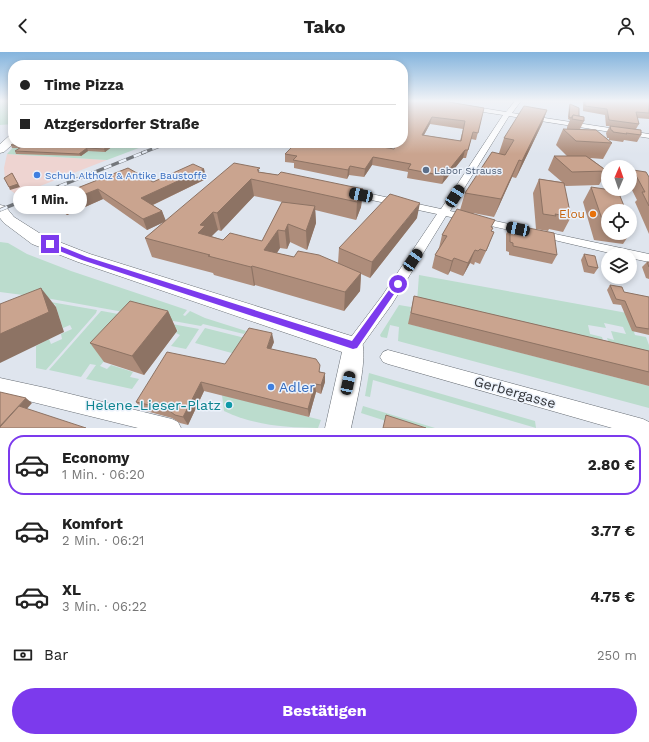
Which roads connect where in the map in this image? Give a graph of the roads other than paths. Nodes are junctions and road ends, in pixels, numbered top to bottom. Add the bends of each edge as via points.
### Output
1 (504, 119) edge
2 (536, 119) edge
3 (649, 136) edge
4 (8, 143) edge
5 (0, 150) edge
6 (339, 191) edge
7 (0, 209) edge
8 (445, 213) junction
9 (649, 258) edge
10 (353, 346) junction
11 (388, 357) dead end
12 (0, 386) edge
13 (172, 428) edge
14 (338, 428) edge
15 (643, 428) edge

1 - 8 street
2 - 3 street
4 - 5 street
6 - 8 street
7 - 10 street via 21,229 38,240 84,258
8 - 9 street
8 - 10 street
10 - 14 street
11 - 15 street, Gerbergasse
12 - 13 street

